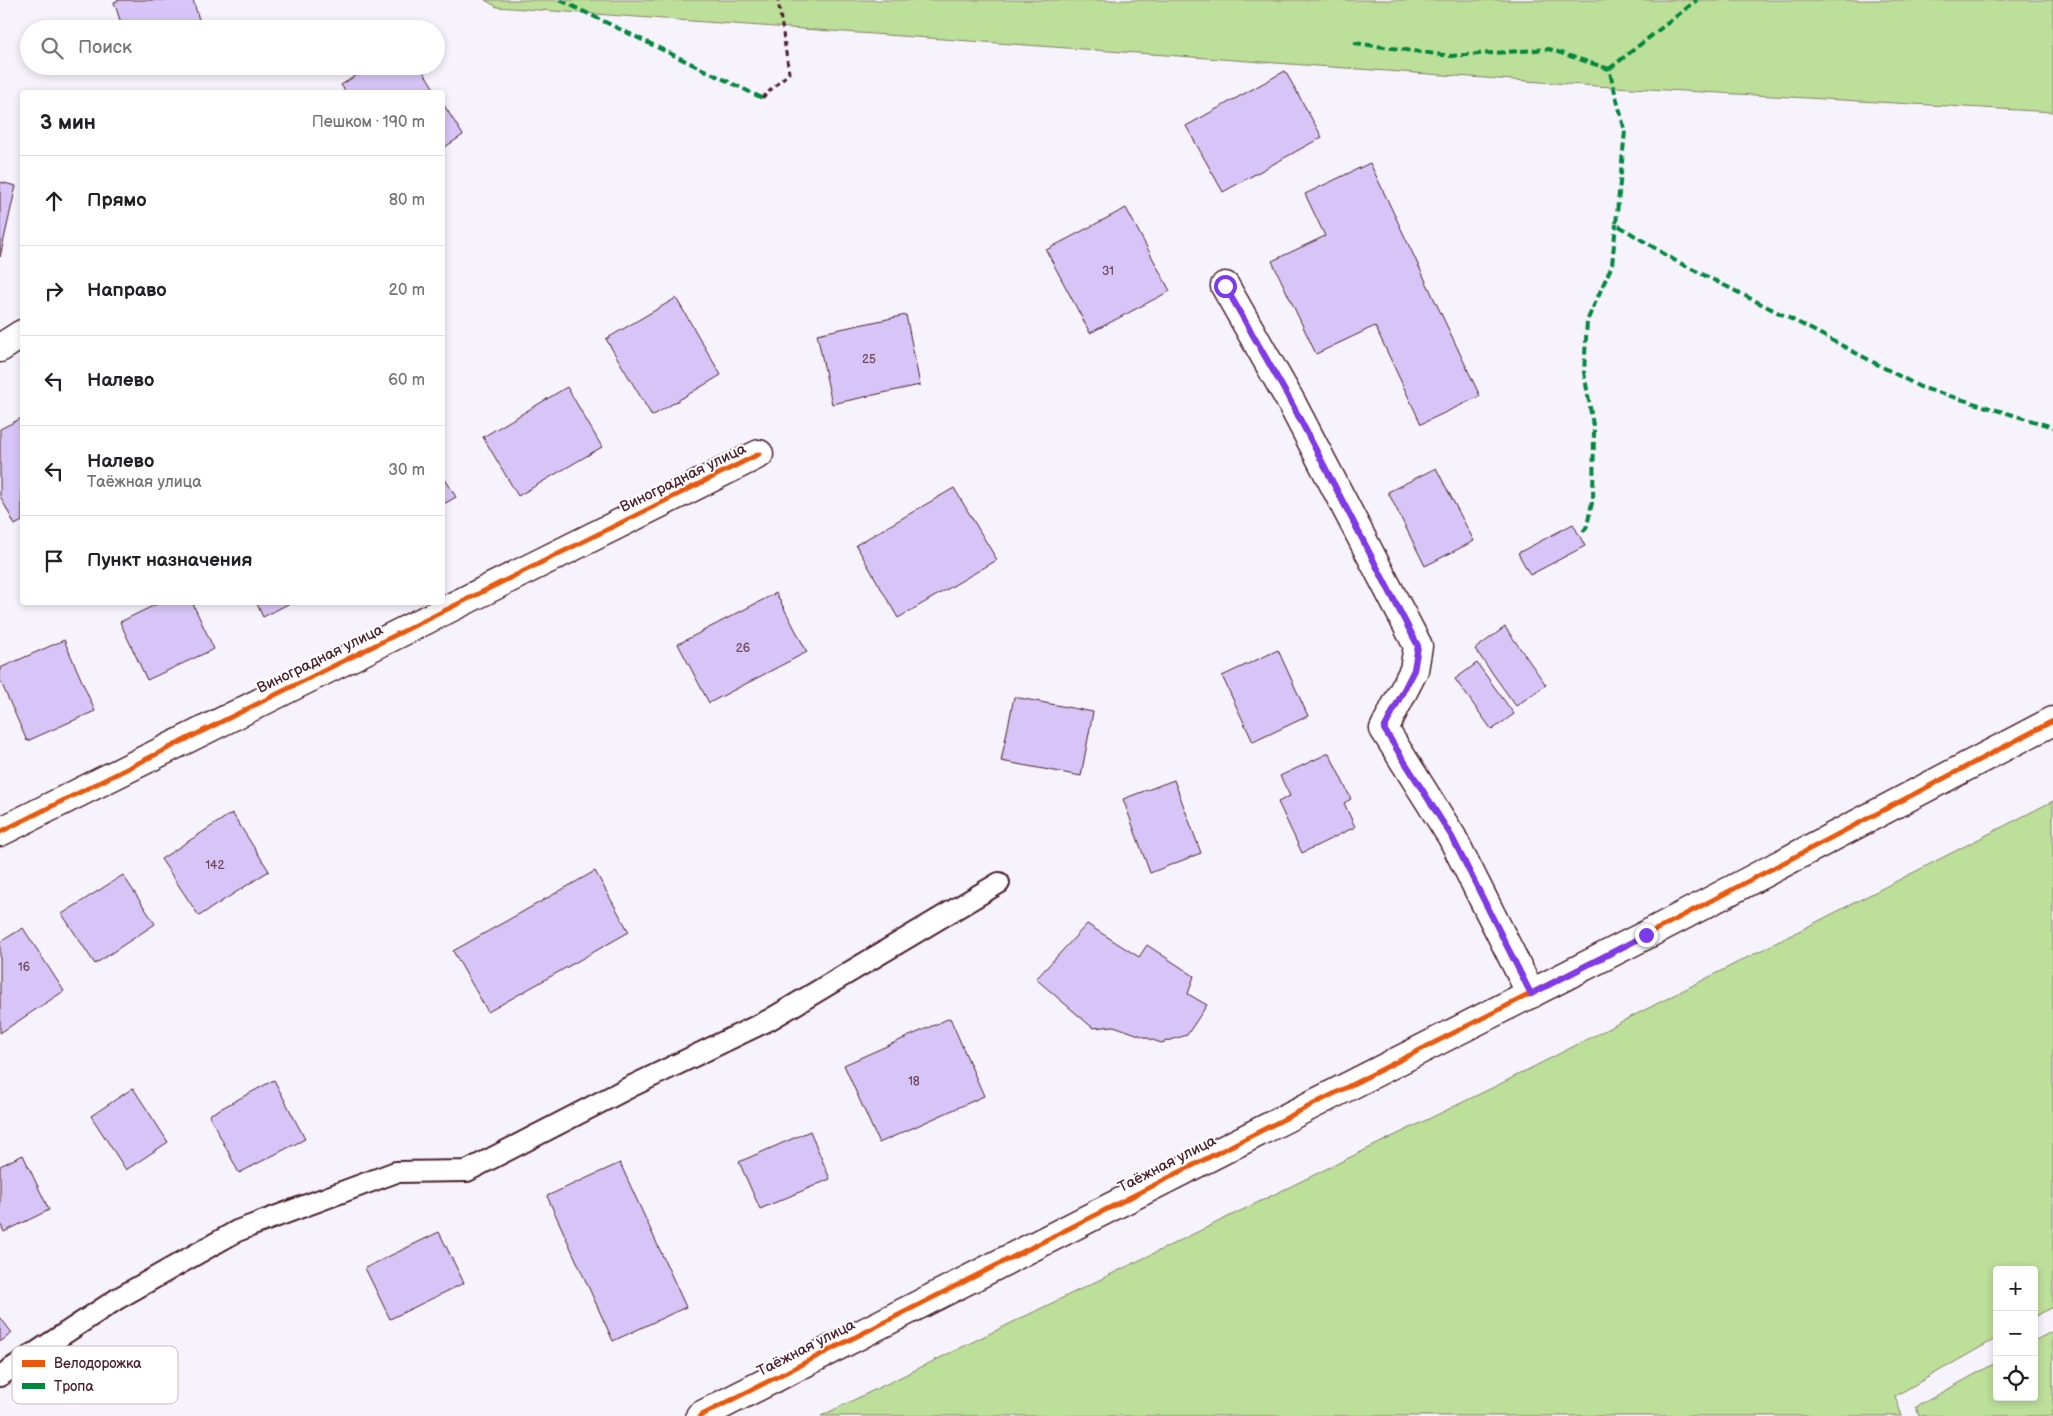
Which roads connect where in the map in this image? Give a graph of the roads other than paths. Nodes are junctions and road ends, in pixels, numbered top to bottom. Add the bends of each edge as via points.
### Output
1 (1225, 286) dead end
2 (20, 335) edge
3 (0, 348) edge
4 (759, 454) dead end
5 (2053, 721) edge
6 (0, 832) edge
7 (999, 882) dead end
8 (1531, 994) junction
9 (46, 1346) edge
10 (12, 1368) edge
11 (0, 1376) edge
12 (700, 1416) edge

1 - 8 street via 1291,402 1418,646 1414,670 1384,729 1452,837
2 - 3 street
4 - 6 street, Виноградная улица
5 - 8 street, Таёжная улица
7 - 9 lane via 769,1020 468,1171 396,1172 237,1231 118,1299
8 - 12 street, Таёжная улица
10 - 11 lane

